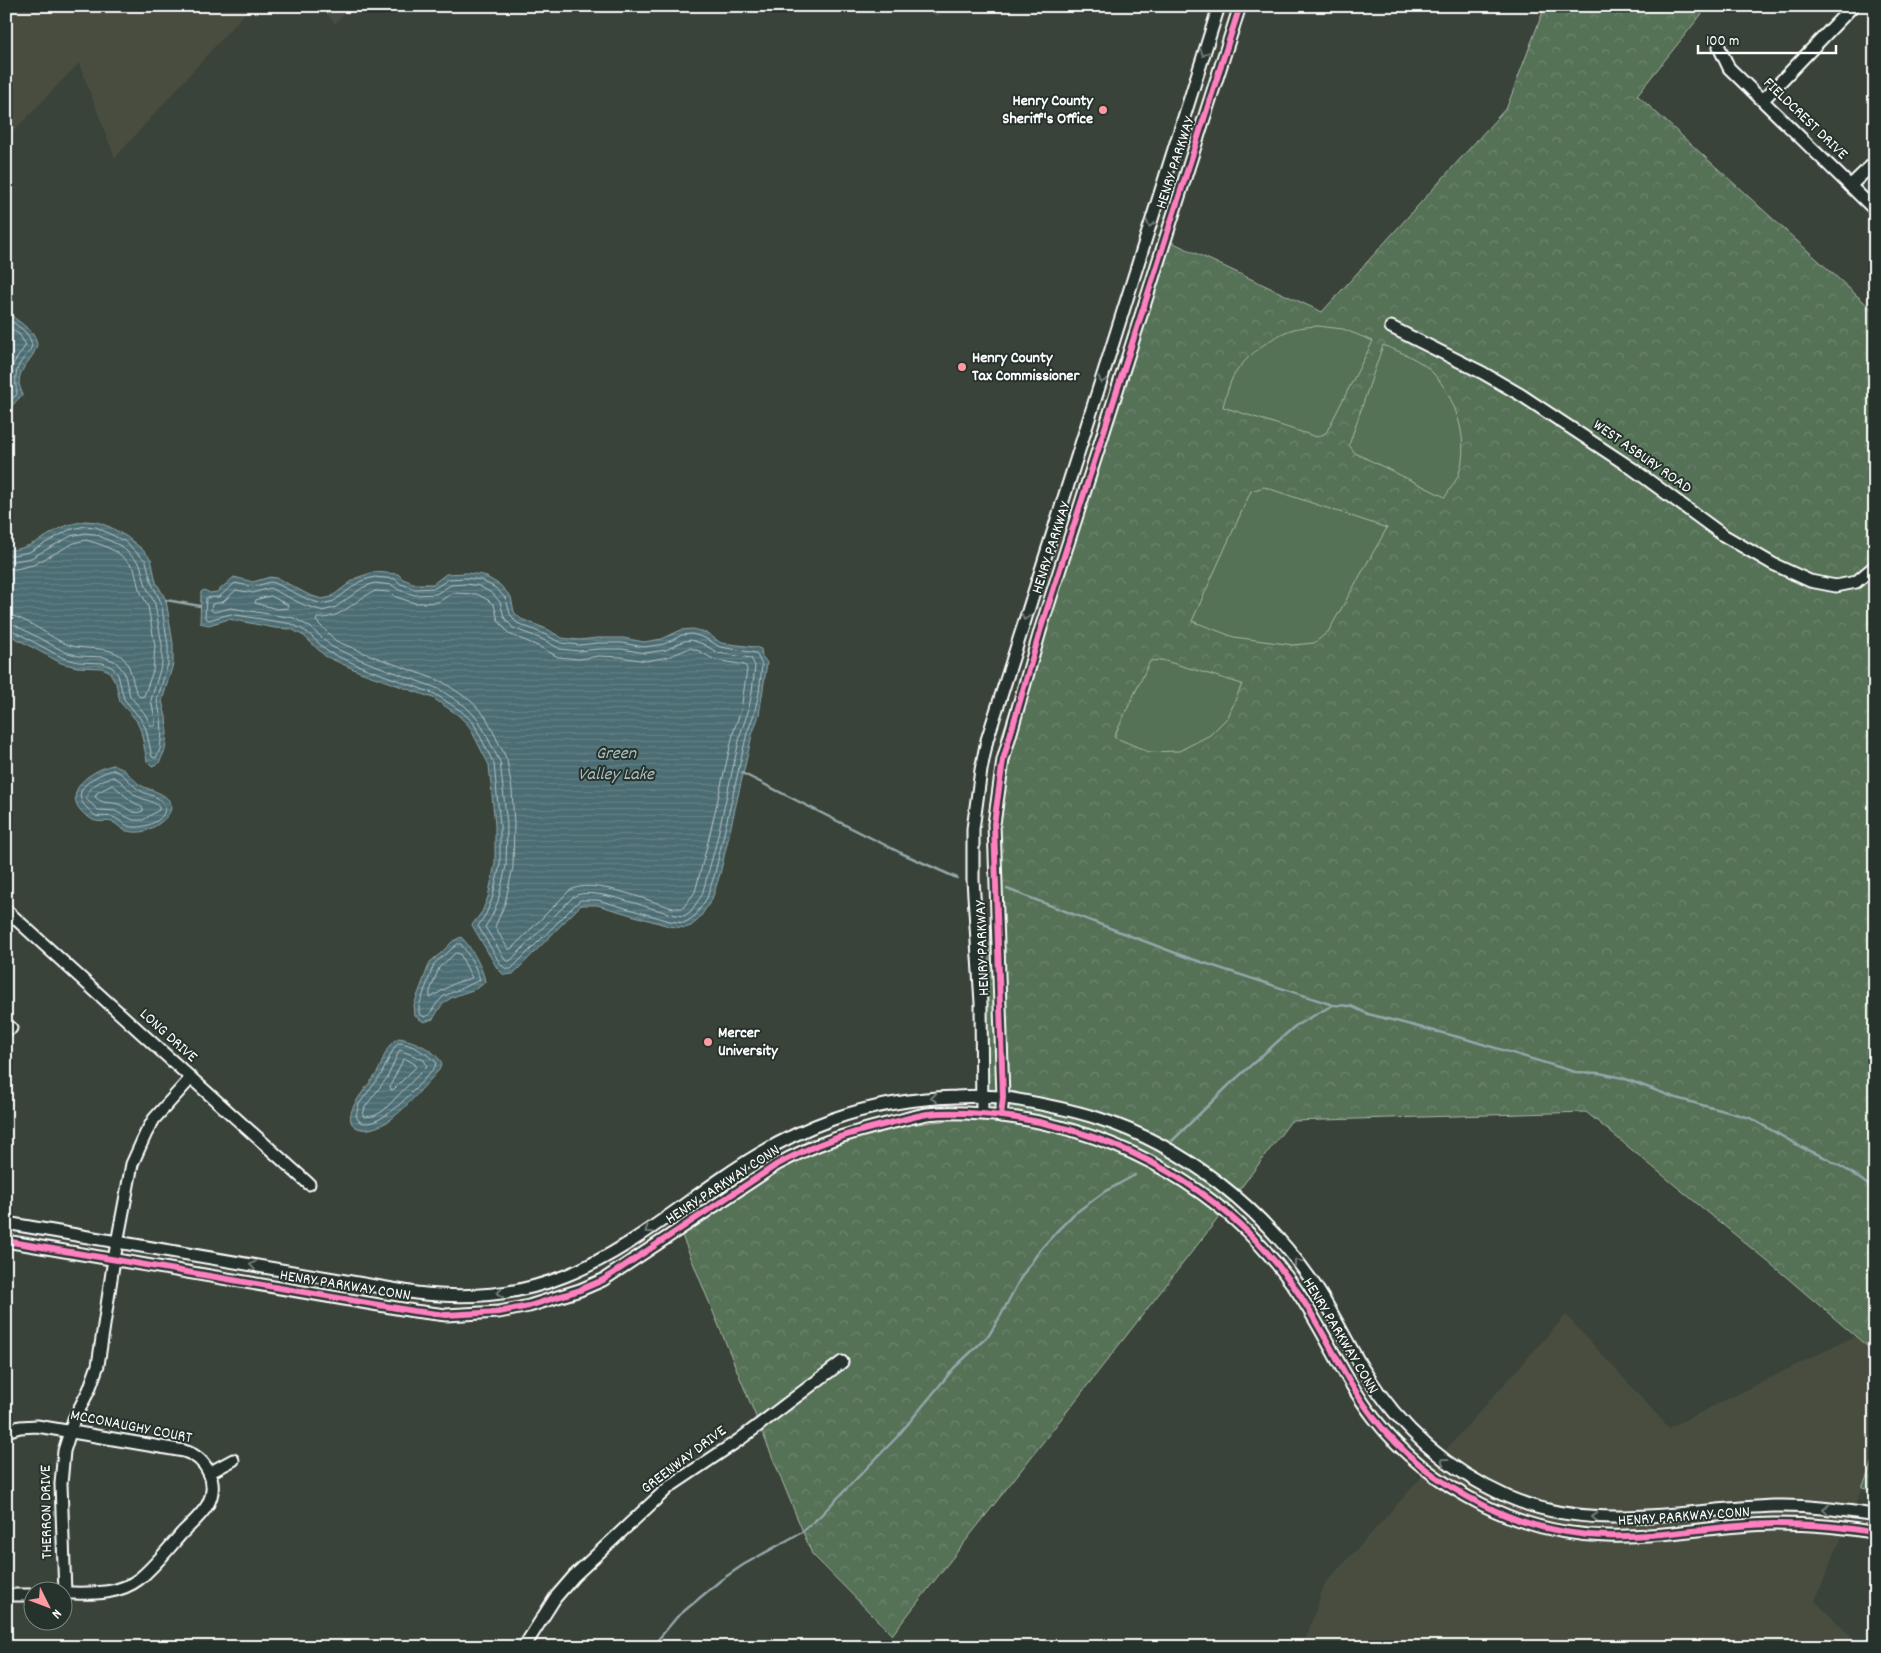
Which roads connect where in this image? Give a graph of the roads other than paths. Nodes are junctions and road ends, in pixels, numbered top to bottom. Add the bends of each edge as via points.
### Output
1 (1219, 6) edge
2 (1240, 6) edge
3 (1853, 6) edge
4 (1719, 47) dead end
5 (1763, 100) junction
6 (1875, 162) edge
7 (1850, 186) junction
8 (1875, 210) edge
9 (1391, 327) dead end
10 (1875, 566) edge
11 (6, 910) edge
12 (190, 1078) junction
13 (983, 1096) junction
14 (1003, 1097) junction
15 (982, 1113) junction
16 (1001, 1116) junction
17 (309, 1184) dead end
18 (6, 1223) edge
19 (118, 1241) junction
20 (6, 1242) edge
21 (114, 1259) junction
22 (842, 1362) dead end
23 (6, 1431) edge
24 (69, 1431) junction
25 (233, 1460) dead end
26 (209, 1473) junction
27 (1875, 1516) edge
28 (1875, 1533) edge
29 (64, 1580) edge
30 (72, 1593) edge
31 (22, 1595) edge
32 (6, 1596) edge
33 (524, 1647) edge

1 -> 13 street, HENRY PARKWAY via 987,740 973,838
2 - 14 street, HENRY PARKWAY via 1041,628 1003,760 994,824
3 - 5 street
4 - 5 street, FIELDCREST DRIVE via 1729,68
5 - 7 street, FIELDCREST DRIVE
6 - 7 street
7 - 8 street, FIELDCREST DRIVE
9 - 10 street, WEST ASBURY ROAD via 1521,395 1633,469 1723,535 1773,564 1810,581 1836,586 1856,582
11 - 12 street, LONG DRIVE
12 - 17 street, LONG DRIVE
12 - 19 street, THERRON DRIVE via 154,1119 137,1151
13 - 14 street, HENRY PARKWAY CONN
13 - 15 street, HENRY PARKWAY
13 -> 19 street, HENRY PARKWAY CONN via 898,1102 862,1109 801,1131 765,1149 597,1262 564,1276 506,1293 467,1297 416,1293
14 - 16 street, HENRY PARKWAY
27 -> 14 street, HENRY PARKWAY CONN via 1778,1506 1624,1518 1587,1517 1546,1510 1511,1498 1452,1466 1402,1423 1362,1369 1332,1313 1292,1254 1227,1189 1184,1159 1132,1132 1070,1110
15 - 16 street, HENRY PARKWAY CONN
15 - 21 street, HENRY PARKWAY CONN via 926,1114 844,1134 806,1149 742,1186 603,1280 556,1299 499,1312 446,1315 414,1311
16 - 28 street, HENRY PARKWAY CONN via 1063,1127 1101,1139 1134,1153 1202,1193 1272,1258 1309,1308 1360,1398 1397,1444 1433,1475 1485,1506 1540,1526 1608,1536 1773,1524 1838,1527
18 - 19 street, HENRY PARKWAY CONN
19 - 21 street, THERRON DRIVE
20 - 21 street, HENRY PARKWAY CONN
21 - 24 street, THERRON DRIVE via 98,1365
22 - 33 street, GREENWAY DRIVE via 739,1440 669,1487 574,1576 555,1598
23 - 24 street, MCCONAUGHY COURT via 32,1426
24 - 26 street, MCCONAUGHY COURT via 187,1452 201,1461
24 - 29 street, THERRON DRIVE via 61,1473
25 - 26 street
26 - 30 street via 212,1489 206,1507 142,1576 114,1591
31 - 32 street

